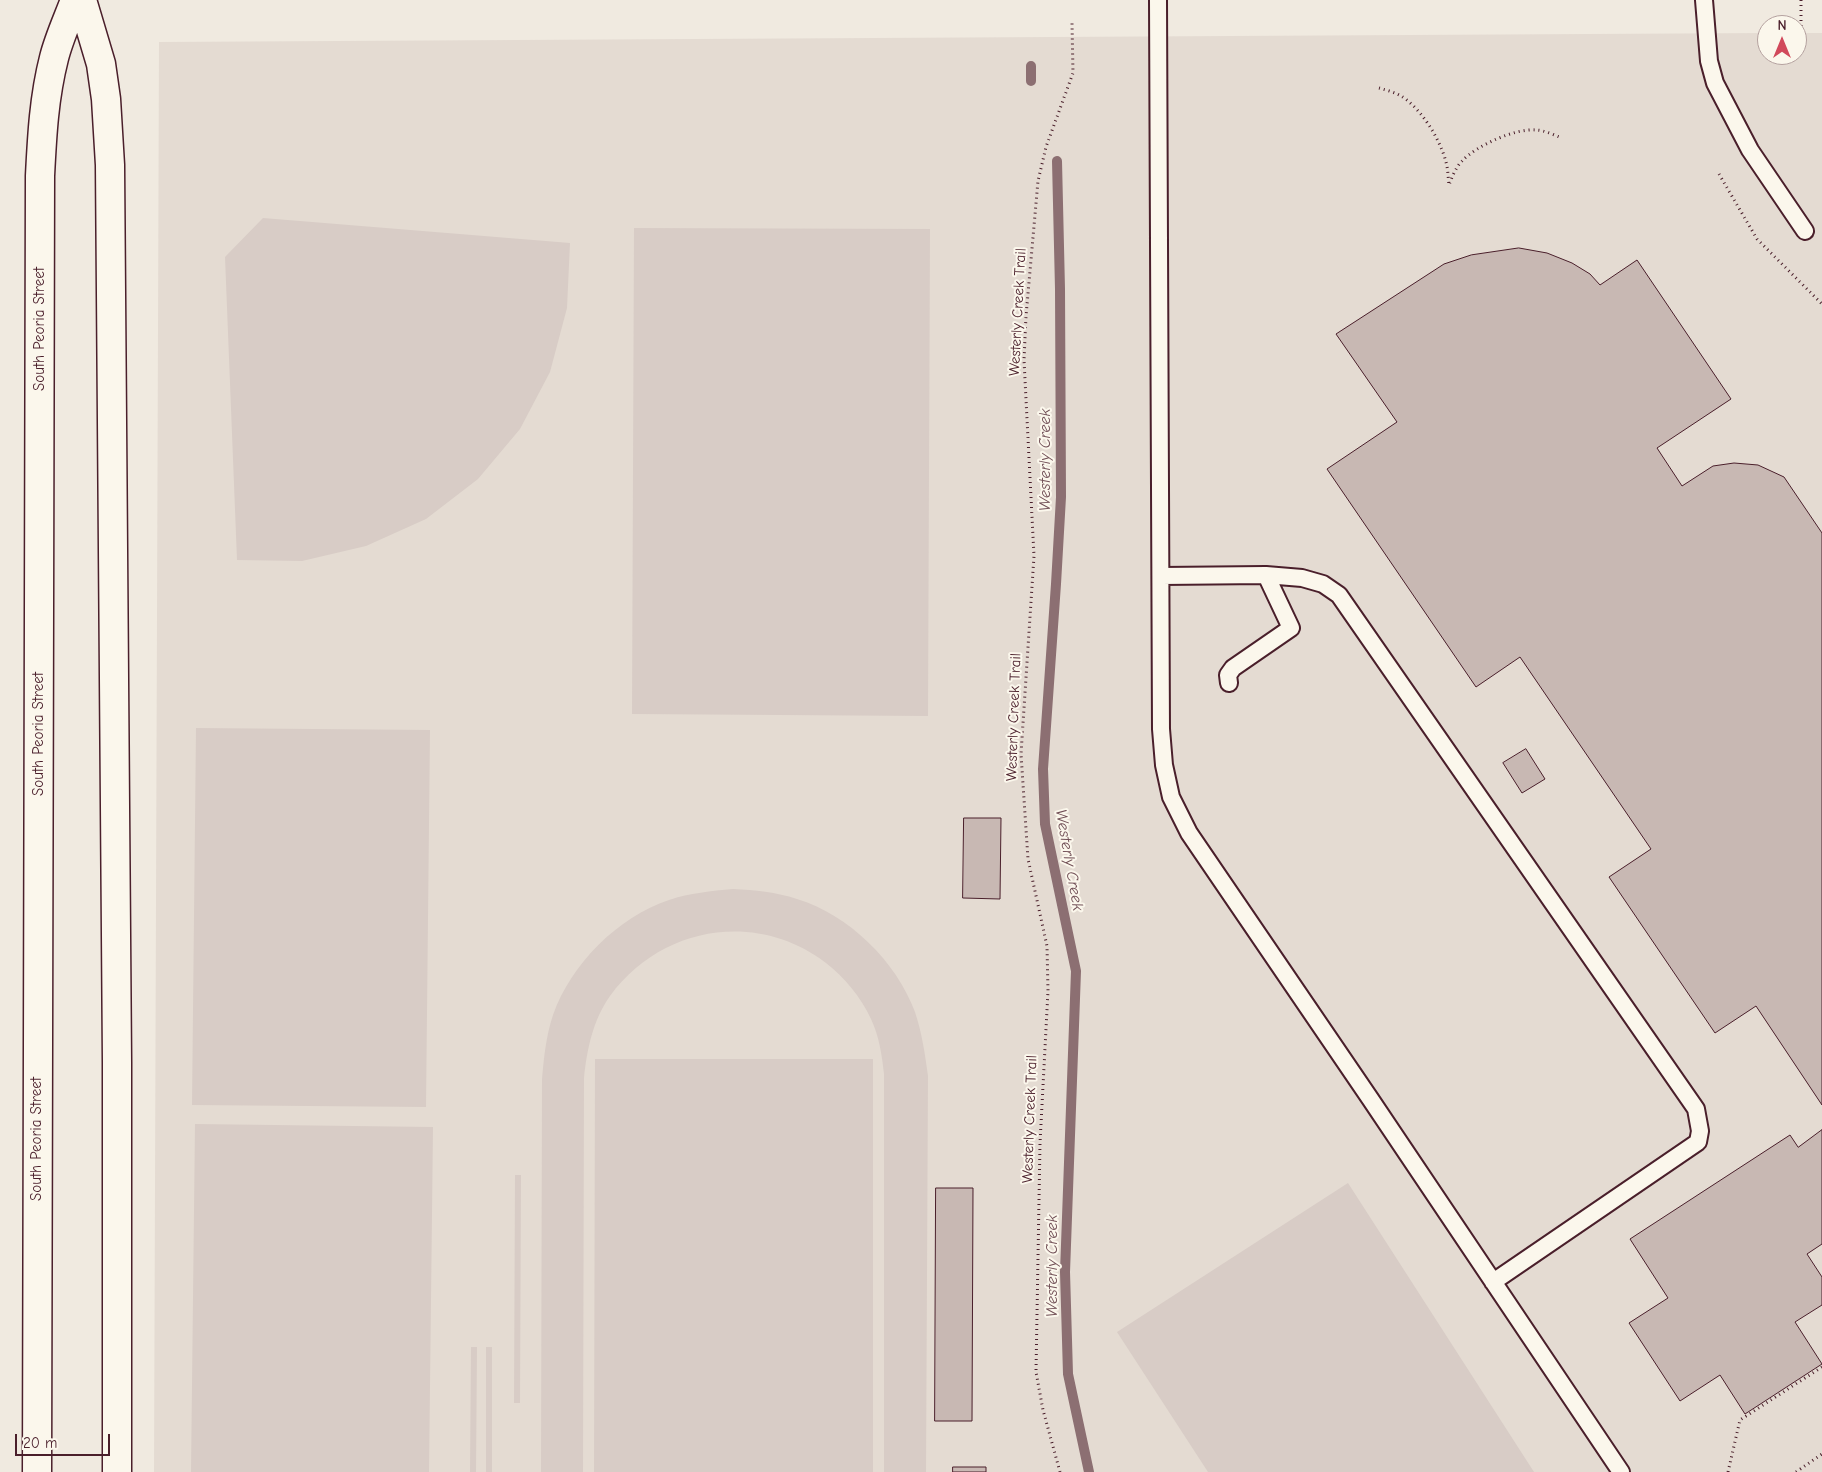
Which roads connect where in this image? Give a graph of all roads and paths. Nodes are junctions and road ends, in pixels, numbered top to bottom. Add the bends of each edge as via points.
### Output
1 (75, 0) edge
2 (82, 0) edge
3 (1158, 0) edge
4 (1704, 0) edge
5 (1801, 0) edge
6 (1801, 15) edge
7 (1072, 23) dead end
8 (1379, 88) dead end
9 (1562, 138) dead end
10 (1719, 174) dead end
11 (1805, 231) dead end
12 (1822, 304) edge
13 (1266, 575) junction
14 (1161, 576) junction
15 (1229, 683) dead end
16 (1493, 1282) junction
17 (1822, 1368) edge
18 (1822, 1454) edge
19 (36, 1472) edge
20 (117, 1472) edge
21 (1060, 1472) edge
22 (1621, 1472) edge
23 (1728, 1472) edge
24 (1796, 1472) edge

1 - 19 main road, South Peoria Street via 54,56 44,117 40,176
2 - 20 main road via 101,64 110,165
3 - 14 lane
4 - 11 lane via 1709,61 1716,83 1750,150
5 - 6 path
7 - 21 path, Westerly Creek Trail via 1073,73 1046,147 1038,180 1024,360 1034,556 1021,754 1028,859 1047,946 1048,991 1040,1143 1036,1372
8 - 9 path via 1399,95 1424,118 1444,157 1449,185 1462,161 1482,146 1506,135 1538,130
10 - 12 path via 1757,239
13 - 14 lane
13 - 15 lane via 1291,628 1233,668 1228,675
13 - 16 lane via 1302,578 1323,584 1339,595 1696,1109 1700,1130 1698,1142
14 - 16 lane via 1161,729 1171,797 1189,833
16 - 22 lane
17 - 23 path via 1740,1420
18 - 24 path

